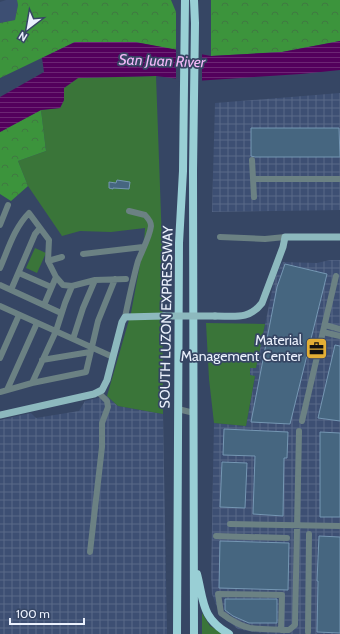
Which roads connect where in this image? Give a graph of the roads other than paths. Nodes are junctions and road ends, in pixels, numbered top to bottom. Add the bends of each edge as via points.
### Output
1 (180, 0) edge
2 (185, 0) edge
3 (194, 0) edge
4 (198, 0) edge
5 (195, 11) junction
6 (185, 23) junction
7 (252, 160) dead end
8 (253, 179) junction
9 (340, 179) edge
10 (254, 197) dead end
11 (8, 205) dead end
12 (129, 211) dead end
13 (0, 225) edge
14 (40, 228) junction
15 (220, 237) dead end
16 (285, 237) junction
17 (340, 237) edge
18 (143, 247) junction
19 (83, 254) dead end
20 (62, 257) dead end
21 (48, 261) junction
22 (0, 268) edge
23 (19, 273) junction
24 (336, 276) dead end
25 (56, 277) junction
26 (115, 279) junction
27 (126, 279) dead end
28 (95, 280) junction
29 (0, 285) edge
30 (72, 286) junction
31 (51, 287) junction
32 (11, 290) junction
33 (44, 305) junction
34 (1, 309) edge
35 (61, 313) junction
36 (19, 314) junction
37 (125, 317) junction
38 (37, 323) junction
39 (325, 325) junction
40 (340, 329) edge
41 (56, 331) junction
42 (323, 332) junction
43 (340, 336) edge
44 (73, 339) junction
45 (91, 350) junction
46 (113, 357) junction
47 (0, 358) edge
48 (42, 360) junction
49 (32, 382) junction
50 (7, 390) junction
51 (0, 392) edge
52 (98, 392) junction
53 (178, 409) junction
54 (194, 413) junction
55 (0, 415) edge
56 (302, 421) dead end
57 (299, 431) dead end
58 (271, 525) junction
59 (297, 525) junction
60 (340, 526) edge
61 (309, 534) dead end
62 (216, 536) dead end
63 (235, 536) junction
64 (271, 537) junction
65 (287, 538) dead end
66 (90, 552) dead end
67 (194, 564) junction
68 (296, 564) junction
69 (309, 564) junction
70 (296, 589) junction
71 (309, 589) junction
72 (282, 600) junction
73 (296, 600) junction
74 (281, 630) junction
75 (308, 632) dead end
76 (177, 634) edge
77 (194, 634) edge
78 (229, 634) edge

1 - 6 highway
2 - 6 highway, SOUTH LUZON EXPRESSWAY
3 - 5 highway, SOUTH LUZON EXPRESSWAY
4 - 5 highway
5 - 54 highway, SOUTH LUZON EXPRESSWAY
6 - 53 highway, SOUTH LUZON EXPRESSWAY via 183,171 179,243
7 - 8 street
8 - 9 street
8 - 10 street
11 - 13 street
12 - 18 street via 145,215 150,222 150,232
14 - 21 street via 49,240
14 - 22 street via 29,213 18,227
14 - 23 street
15 - 16 street
16 - 17 main road
16 - 37 main road, bridge via 264,298 250,314
18 - 19 street
18 - 37 street
20 - 21 street
21 - 25 street
23 - 31 street
23 - 32 street
24 - 39 street
25 - 30 street via 64,284
25 - 31 street
26 - 27 street
26 - 28 street
26 - 45 street via 98,321
28 - 30 street
28 - 44 street
29 - 32 street
30 - 35 street
31 - 33 street
32 - 33 street
33 - 35 street
34 - 36 street
35 - 41 street
36 - 38 street
36 - 47 street
37 - 46 main road
38 - 41 street
38 - 50 street
39 - 40 street
39 - 42 street
41 - 44 street
41 - 48 street
42 - 43 street
42 - 56 street
44 - 45 street
45 - 46 street
45 - 48 street
45 - 49 street via 86,372
46 - 52 main road via 107,380
48 - 49 street
49 - 50 street
50 - 51 street
52 - 55 main road
52 - 66 street via 107,401 108,407 102,423 102,447
53 - 54 street
53 - 76 highway, SOUTH LUZON EXPRESSWAY
54 - 67 highway, SOUTH LUZON EXPRESSWAY
57 - 59 street
58 - 59 street
58 - 63 street via 233,524
58 - 64 street
59 - 60 street
59 - 68 street
61 - 69 street
62 - 63 street
63 - 64 street
64 - 65 street
67 - 77 highway, SOUTH LUZON EXPRESSWAY
67 - 78 highway via 204,608 218,627
68 - 69 street
68 - 70 street
69 - 71 street
70 - 71 street
70 - 73 street
71 - 75 street
72 - 73 street
72 - 74 street
72 - 74 street via 282,595 218,594 221,613 228,619 250,628
73 - 74 street via 295,625 289,630

